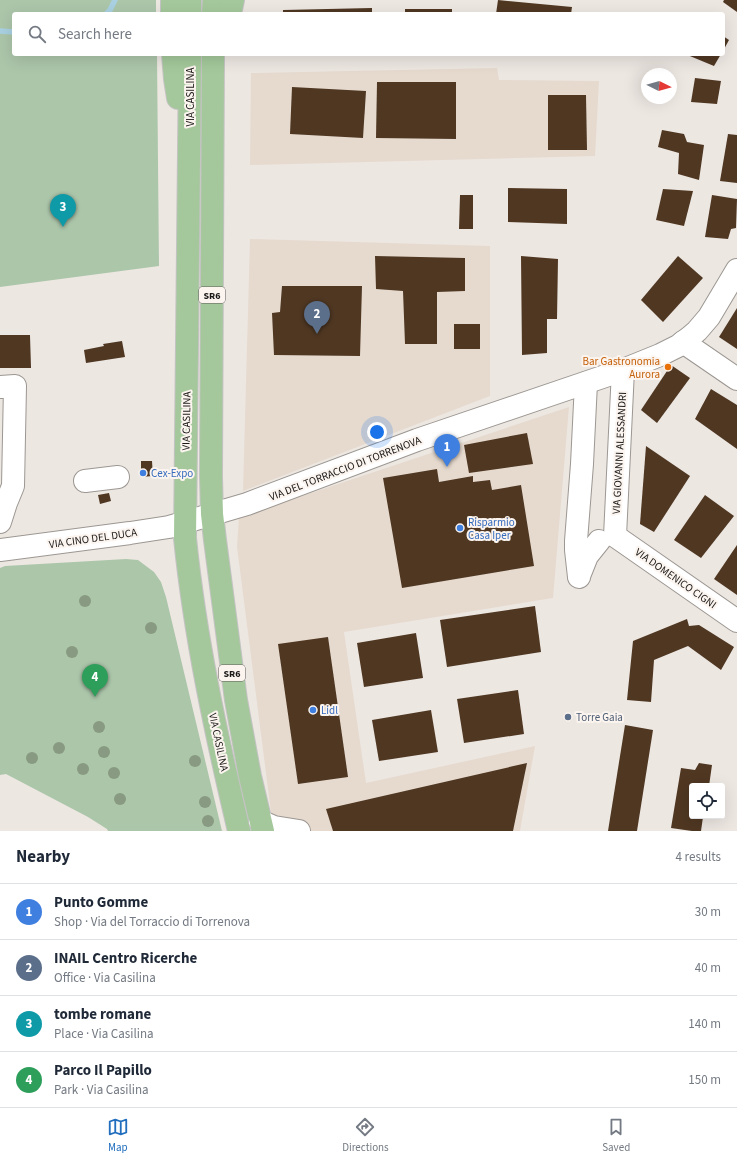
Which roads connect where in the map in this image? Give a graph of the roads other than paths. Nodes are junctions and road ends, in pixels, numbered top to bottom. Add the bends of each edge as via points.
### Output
1 (172, 0) edge
2 (190, 0) edge
3 (214, 0) edge
4 (233, 0) edge
5 (172, 12) edge
6 (190, 12) edge
7 (213, 12) edge
8 (230, 12) edge
9 (173, 56) edge
10 (190, 56) edge
11 (213, 56) edge
12 (218, 56) edge
13 (213, 75) junction
14 (189, 146) junction
15 (737, 270) edge
16 (683, 342) junction
17 (623, 370) junction
18 (737, 379) edge
19 (586, 383) junction
20 (0, 387) edge
21 (118, 477) dead end
22 (85, 481) dead end
23 (212, 514) junction
24 (0, 522) edge
25 (185, 522) junction
26 (577, 530) junction
27 (607, 538) junction
28 (0, 550) edge
29 (737, 621) edge
30 (261, 826) edge
31 (239, 831) edge
32 (299, 831) edge

1 - 5 main road
2 - 6 main road
3 - 7 main road
4 - 8 main road
9 - 14 main road via 177,92
10 - 14 main road, VIA CASILINA / SR6
11 - 13 main road, VIA CASILINA / SR6
12 - 13 main road
13 - 23 main road, VIA CASILINA / SR6
14 - 25 main road, VIA CASILINA / SR6
15 - 16 street, VIA DEL TORRACCIO DI TORRENOVA via 709,317 697,332
16 - 17 street, VIA DEL TORRACCIO DI TORRENOVA via 660,355
16 - 18 street
17 - 19 street, VIA DEL TORRACCIO DI TORRENOVA
17 - 27 street, VIA GIOVANNI ALESSANDRI
19 - 23 street, VIA DEL TORRACCIO DI TORRENOVA via 417,440 247,504
19 - 26 street
20 - 24 street via 16,386 14,486
21 - 22 street
23 - 25 street, VIA DEL TORRACCIO DI TORRENOVA
23 - 30 main road, VIA CASILINA / SR6 via 236,700
25 - 28 street, VIA CINO DEL DUCA via 158,529
25 - 31 main road, VIA CASILINA / SR6 via 187,559 198,634
26 - 27 street, VIA DOMENICO CIGNI via 589,539
26 - 27 street via 579,577 587,556
27 - 29 street, VIA DOMENICO CIGNI
30 - 32 street

